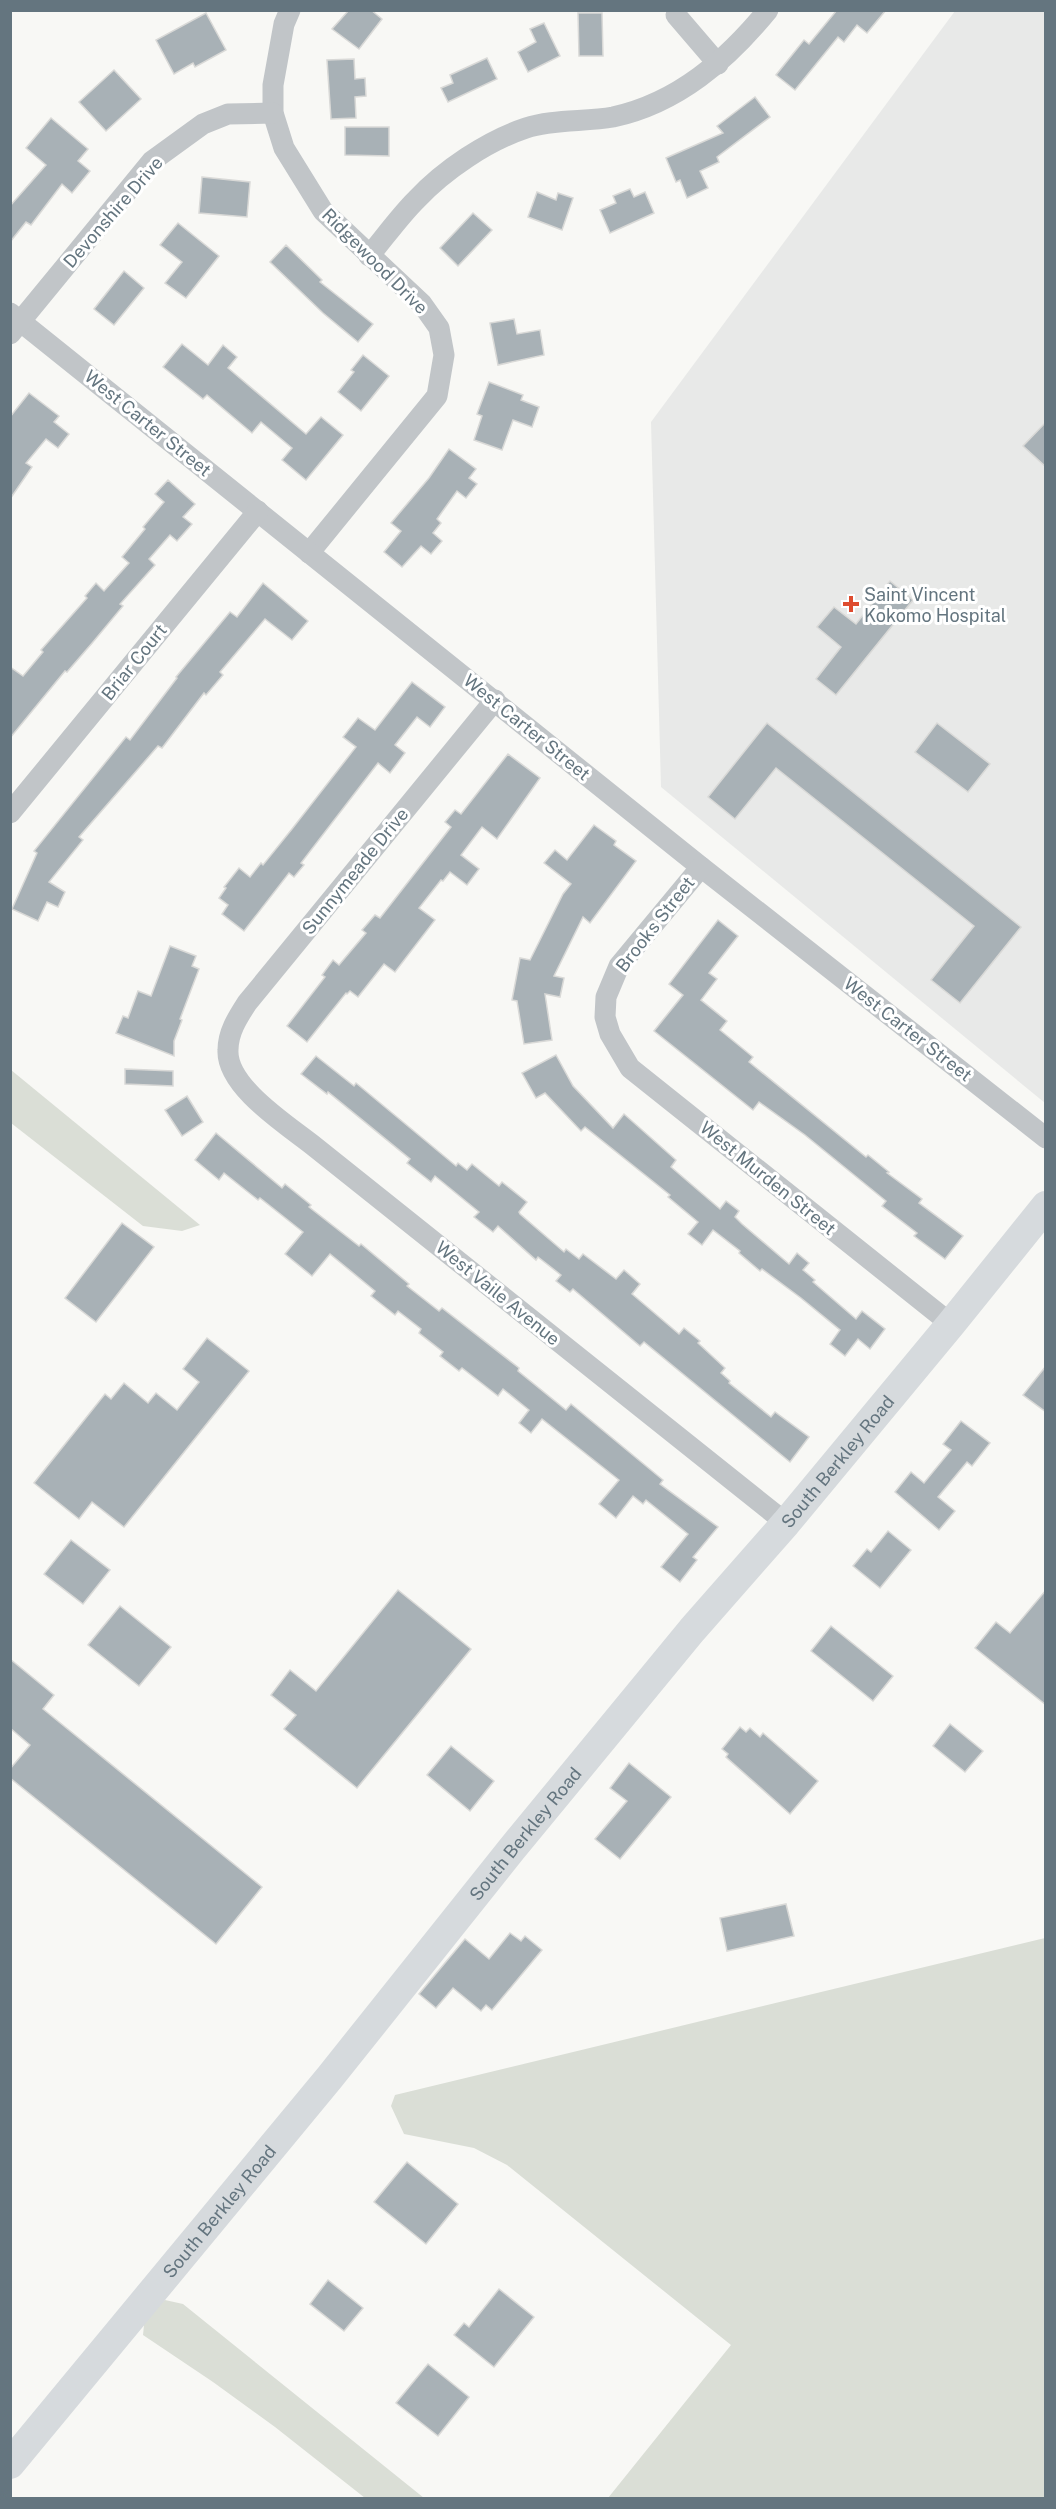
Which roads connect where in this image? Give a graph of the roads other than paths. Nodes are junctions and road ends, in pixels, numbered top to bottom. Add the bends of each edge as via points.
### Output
1 (290, 10) edge
2 (768, 10) edge
3 (676, 15) dead end
4 (718, 64) junction
5 (273, 113) junction
6 (369, 256) junction
7 (14, 322) edge
8 (258, 511) junction
9 (309, 553) junction
10 (495, 700) junction
11 (10, 813) edge
12 (701, 867) junction
13 (605, 1017) joint
14 (228, 1050) joint
15 (1046, 1138) edge
16 (1046, 1206) edge
17 (951, 1324) junction
18 (786, 1522) junction
19 (10, 2464) edge

1 - 5 street via 273,85
2 - 4 street
3 - 4 street
4 - 6 street via 683,89 648,106 613,117 527,127 468,155 417,199
5 - 6 street, Ridgewood Drive via 284,148 312,195
5 - 7 street, Devonshire Drive via 220,117 203,124 152,161
6 - 9 street, Ridgewood Drive via 422,304 439,328 443,372 437,396 427,411
7 - 8 street, West Carter Street
8 - 9 street, West Carter Street
8 - 11 street, Briar Court
9 - 10 street, West Carter Street
10 - 12 street, West Carter Street
10 - 14 street, Sunnymeade Drive via 247,1003 235,1022
12 - 13 street, Brooks Street via 619,966 606,997
12 - 15 street, West Carter Street
13 - 17 street, West Murden Street via 609,1034 630,1068
14 - 18 street, West Vaile Avenue via 232,1070 243,1088
16 - 17 street, South Berkley Road
17 - 18 street, South Berkley Road
18 - 19 street, South Berkley Road via 670,1657 336,2071

